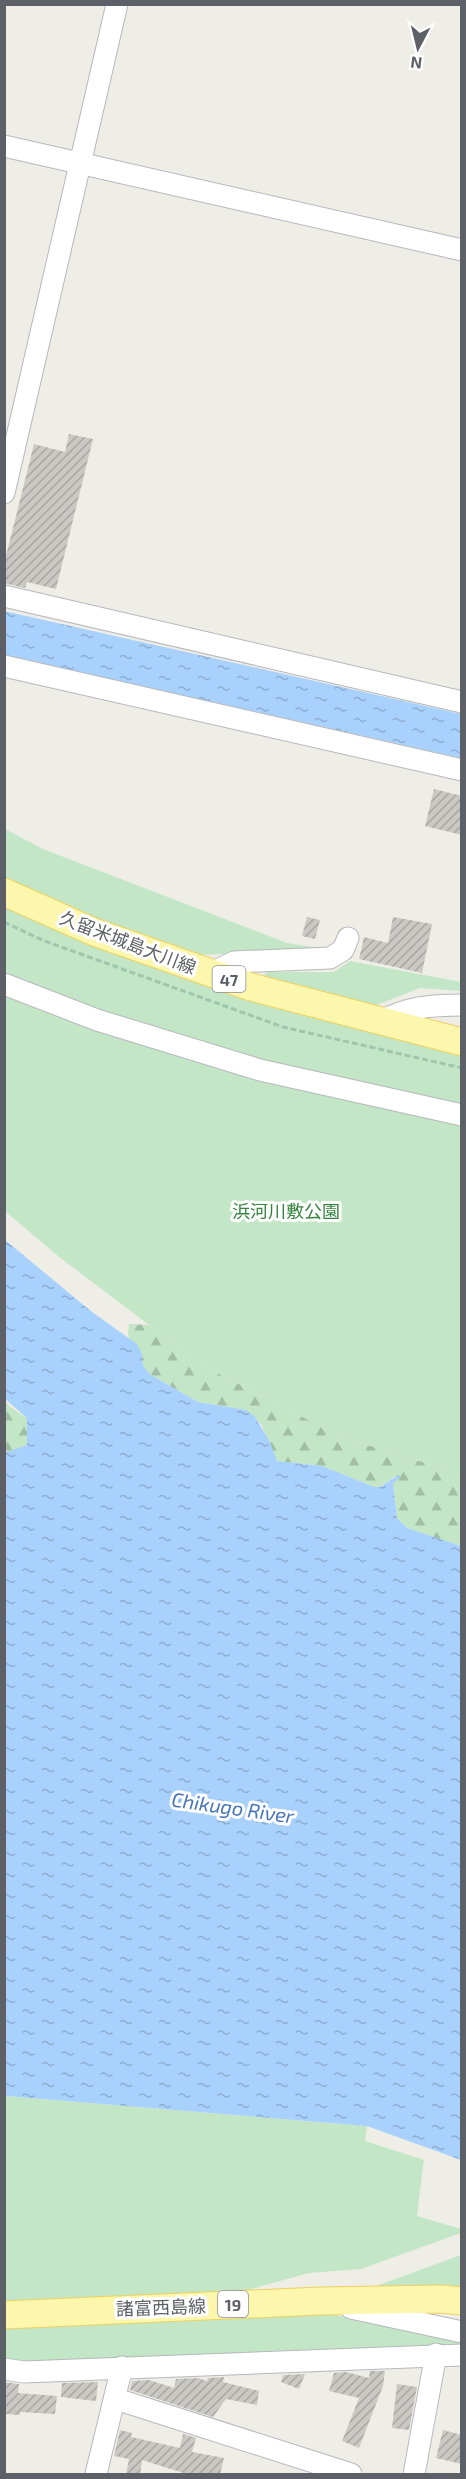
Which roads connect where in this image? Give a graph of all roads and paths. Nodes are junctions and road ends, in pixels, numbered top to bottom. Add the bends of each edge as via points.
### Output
1 (117, 4) edge
2 (4, 146) edge
3 (82, 164) junction
4 (462, 250) edge
5 (4, 493) edge
6 (4, 596) edge
7 (4, 666) edge
8 (462, 702) edge
9 (462, 770) edge
10 (4, 892) edge
11 (348, 938) dead end
12 (211, 973) junction
13 (4, 984) edge
14 (462, 1005) edge
15 (380, 1022) junction
16 (462, 1042) edge
17 (462, 1115) edge
18 (320, 2301) junction
19 (462, 2301) edge
20 (4, 2315) edge
21 (462, 2332) edge
22 (436, 2354) junction
23 (462, 2355) edge
24 (122, 2367) junction
25 (4, 2368) edge
26 (116, 2399) junction
27 (96, 2475) edge
28 (351, 2475) edge
29 (414, 2475) edge

1 - 3 street
2 - 3 street
3 - 4 street
3 - 5 street
6 - 8 street
7 - 9 street
10 - 12 main road, 久留米城島大川線 / 47 via 94,932
11 - 12 street via 343,950 330,958 234,962
12 - 15 main road, 久留米城島大川線 / 47
13 - 17 street via 97,1020 260,1070
14 - 15 street via 429,1005 397,1012
15 - 16 main road, 久留米城島大川線 / 47
18 - 19 main road, 諸富西島線 / 19
18 - 20 main road, 諸富西島線 / 19
18 - 21 street
22 - 23 street
22 - 24 street
22 - 29 street
24 - 25 street via 24,2372
24 - 26 street
26 - 27 street
26 - 28 street

